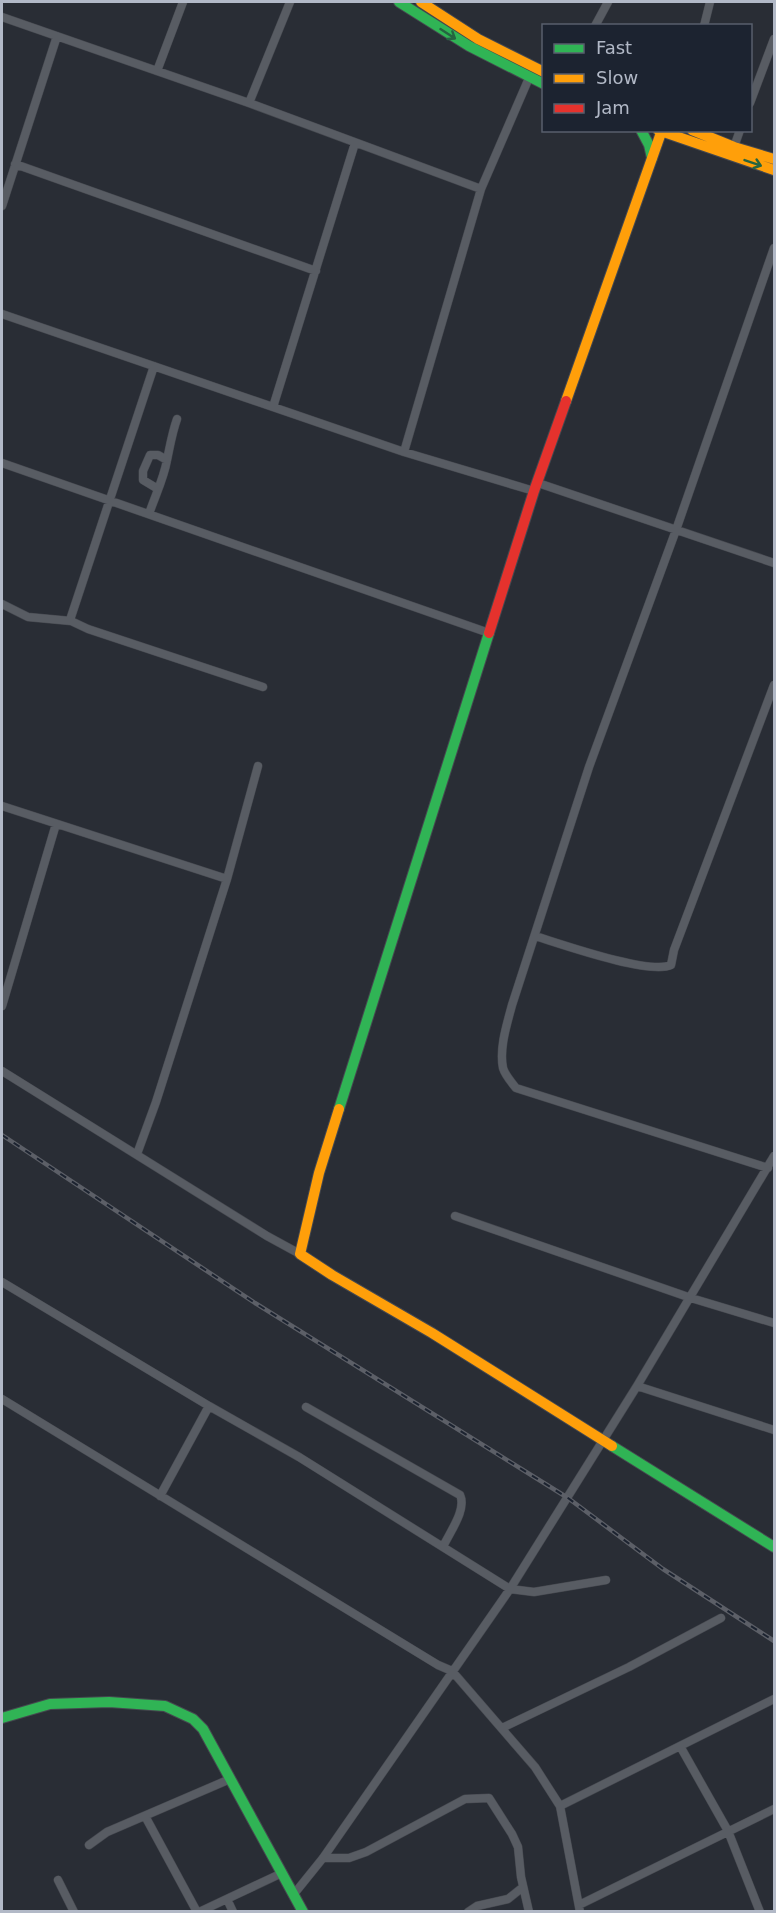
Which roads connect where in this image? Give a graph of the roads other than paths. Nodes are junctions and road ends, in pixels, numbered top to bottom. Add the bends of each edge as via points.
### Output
1 (183, 2) edge
2 (290, 2) edge
3 (399, 2) edge
4 (425, 2) edge
5 (608, 2) edge
6 (710, 2) edge
7 (2, 17) edge
8 (596, 24) edge
9 (704, 24) edge
10 (57, 36) junction
11 (774, 39) edge
12 (157, 70) junction
13 (542, 71) edge
14 (529, 78) junction
15 (542, 84) edge
16 (752, 98) edge
17 (249, 103) junction
18 (642, 132) edge
19 (661, 132) edge
20 (664, 132) edge
21 (697, 132) edge
22 (739, 132) edge
23 (355, 144) junction
24 (734, 147) junction
25 (652, 158) junction
26 (774, 159) edge
27 (15, 164) junction
28 (774, 170) edge
29 (481, 189) junction
30 (2, 206) edge
31 (774, 248) edge
32 (316, 271) junction
33 (2, 314) edge
34 (154, 366) junction
35 (273, 407) junction
36 (177, 419) dead end
37 (404, 452) junction
38 (167, 460) junction
39 (2, 463) edge
40 (536, 487) junction
41 (158, 489) junction
42 (110, 500) junction
43 (149, 514) junction
44 (676, 530) junction
45 (774, 563) edge
46 (2, 604) edge
47 (71, 621) junction
48 (489, 633) junction
49 (774, 685) edge
50 (262, 687) dead end
51 (258, 766) dead end
52 (2, 806) edge
53 (56, 824) junction
54 (226, 879) junction
55 (535, 936) junction
56 (2, 1006) edge
57 (2, 1071) edge
58 (137, 1154) junction
59 (774, 1156) edge
60 (768, 1168) junction
61 (455, 1216) dead end
62 (300, 1254) junction
63 (2, 1282) edge
64 (691, 1298) junction
65 (774, 1323) edge
66 (637, 1386) junction
67 (2, 1399) edge
68 (208, 1406) junction
69 (306, 1407) dead end
70 (774, 1430) edge
71 (603, 1441) junction
72 (160, 1496) junction
73 (443, 1547) junction
74 (774, 1547) edge
75 (606, 1580) dead end
76 (510, 1589) junction
77 (721, 1618) dead end
78 (452, 1671) junction
79 (774, 1699) edge
80 (2, 1718) edge
81 (502, 1728) junction
82 (680, 1746) junction
83 (230, 1779) junction
84 (560, 1806) junction
85 (774, 1809) edge
86 (144, 1816) junction
87 (728, 1831) junction
88 (89, 1845) dead end
89 (322, 1858) junction
90 (282, 1873) junction
91 (58, 1880) dead end
92 (523, 1887) junction
93 (294, 1894) junction
94 (227, 1899) junction
95 (579, 1908) edge
96 (74, 1911) edge
97 (198, 1911) edge
98 (233, 1911) edge
99 (303, 1911) edge
100 (468, 1911) edge
101 (529, 1911) edge
102 (760, 1911) edge

1 - 12 street
2 - 17 street
3 -> 14 street via 453,38
4 - 13 street via 478,39
5 - 8 street
6 - 9 street
7 - 10 street
10 - 12 street
10 - 27 street
11 - 16 street
12 - 17 street
14 - 15 street
14 - 29 street
17 - 23 street
18 - 25 street
19 - 25 street
20 -> 28 street
21 - 24 street
22 - 24 street
23 - 29 street
23 - 32 street
24 - 26 street
25 - 40 street
27 - 30 street
27 - 32 street
29 - 37 street
31 - 44 street
32 - 35 street
33 - 34 street
34 - 35 street
34 - 42 street
35 - 37 street
36 - 38 street
37 - 40 street
38 - 41 street
38 - 41 street via 150,455 143,471 143,480
39 - 42 street
40 - 44 street
40 - 48 street
41 - 43 street
42 - 43 street
42 - 47 street
43 - 48 street
44 - 45 street
44 - 55 street via 589,767
46 - 47 street via 28,617
47 - 50 street
48 - 62 street via 319,1173
49 - 55 street via 671,965 655,968
51 - 54 street
52 - 53 street
53 - 54 street
53 - 56 street
54 - 58 street
55 - 60 street via 505,1032 503,1068 516,1088
57 - 58 street
58 - 62 street
59 - 60 street
60 - 64 street
61 - 64 street
62 - 71 street
63 - 68 street
64 - 65 street
64 - 66 street
66 - 70 street
66 - 71 street
67 - 72 street
68 - 72 street
68 - 73 street via 299,1457
69 - 73 street via 460,1495 459,1514
71 - 74 street
71 - 76 street
72 - 78 street
73 - 76 street
75 - 76 street via 534,1592
76 - 78 street
77 - 81 street
78 - 81 street
78 - 89 street
79 - 82 street
80 - 83 street via 50,1704 109,1702 165,1706 193,1719 203,1729
81 - 84 street via 535,1767
82 - 84 street
82 - 87 street
83 - 86 street
83 - 90 street
84 - 95 street
85 - 87 street
86 - 88 street via 107,1832
86 - 97 street
87 - 95 street
87 - 102 street
89 - 92 street via 349,1858 366,1852 465,1799 489,1798 518,1847
89 - 93 street
90 - 93 street
90 - 94 street
91 - 96 street
92 - 100 street via 508,1899
92 - 101 street
93 - 99 street
94 - 97 street
94 - 98 street

